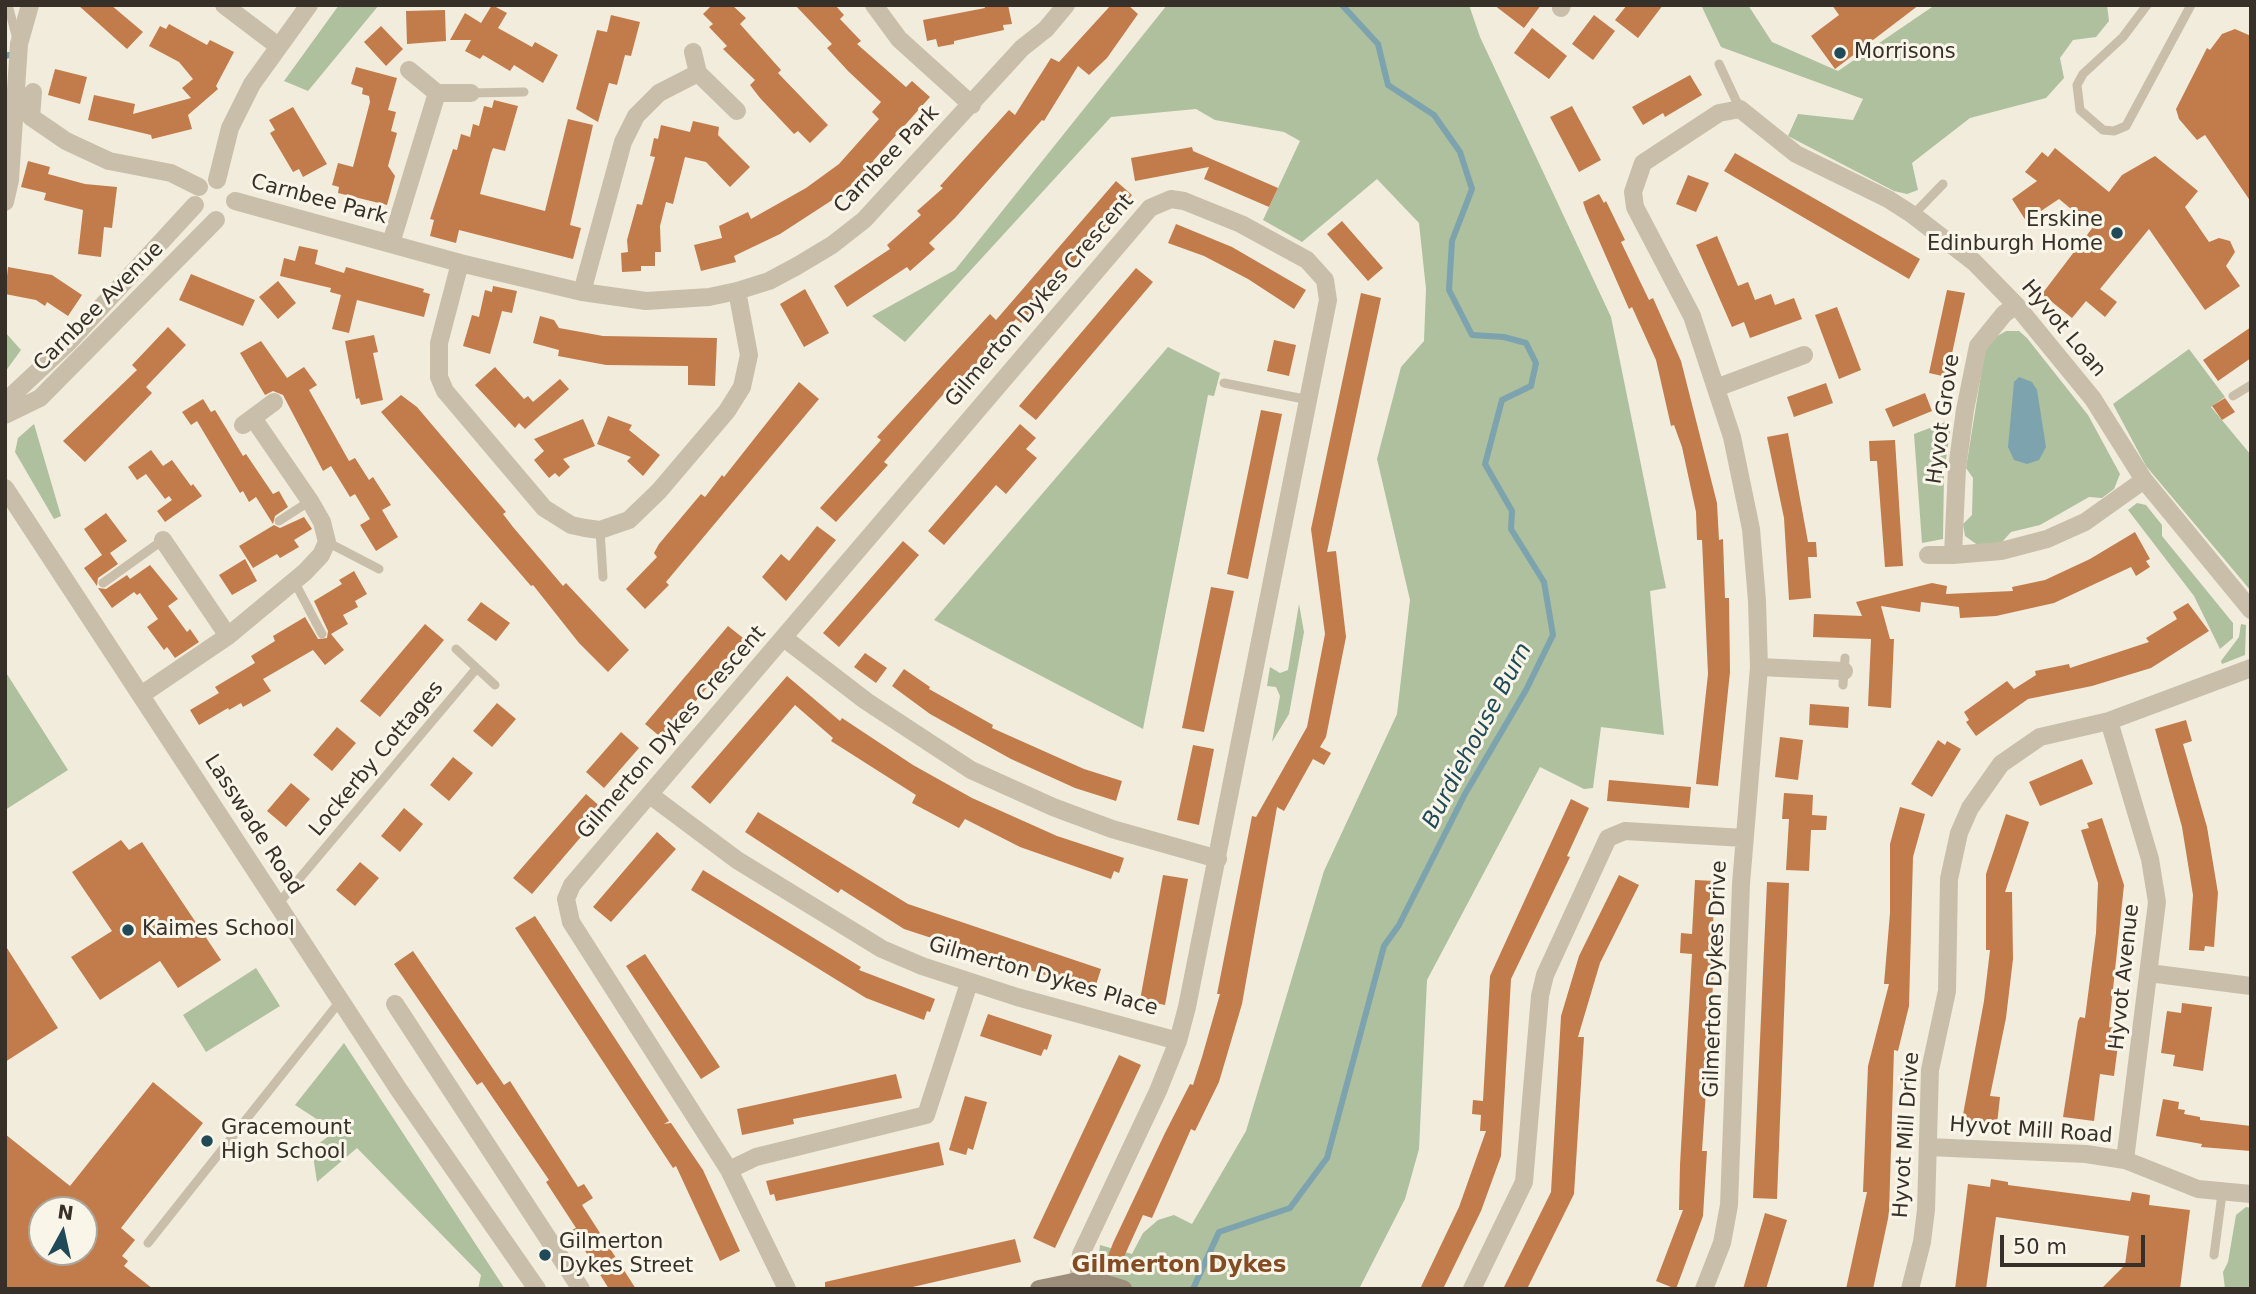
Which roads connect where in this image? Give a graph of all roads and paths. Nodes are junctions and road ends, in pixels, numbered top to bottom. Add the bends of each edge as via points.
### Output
1 (8, 5) edge
2 (30, 5) edge
3 (224, 5) edge
4 (309, 5) edge
5 (874, 5) edge
6 (1066, 5) edge
7 (2147, 5) edge
8 (2191, 5) edge
9 (19, 44) junction
10 (278, 46) junction
11 (693, 52) dead end
12 (1719, 64) dead end
13 (409, 70) dead end
14 (698, 73) junction
15 (33, 92) dead end
16 (524, 92) dead end
17 (437, 93) junction
18 (471, 93) joint
19 (972, 106) junction
20 (737, 111) dead end
21 (1745, 112) junction
22 (217, 180) junction
23 (1942, 184) dead end
24 (197, 196) junction
25 (235, 201) junction
26 (5, 202) edge
27 (1913, 215) junction
28 (216, 220) junction
29 (391, 243) junction
30 (460, 263) junction
31 (737, 291) junction
32 (582, 292) junction
33 (2015, 305) junction
34 (1804, 355) dead end
35 (1224, 383) dead end
36 (2251, 385) edge
37 (1716, 388) junction
38 (2233, 397) dead end
39 (1309, 400) junction
40 (5, 402) edge
41 (274, 402) dead end
42 (5, 415) edge
43 (2144, 480) junction
44 (5, 488) edge
45 (310, 501) junction
46 (279, 521) dead end
47 (600, 530) junction
48 (163, 540) joint
49 (327, 542) junction
50 (1928, 555) dead end
51 (1954, 555) junction
52 (379, 569) dead end
53 (603, 577) dead end
54 (294, 581) junction
55 (103, 583) dead end
56 (2251, 610) edge
57 (322, 634) dead end
58 (228, 636) junction
59 (784, 638) junction
60 (456, 649) dead end
61 (1759, 667) junction
62 (2251, 668) edge
63 (476, 669) junction
64 (1844, 671) dead end
65 (495, 685) dead end
66 (141, 695) junction
67 (2109, 720) junction
68 (650, 795) junction
69 (1744, 838) junction
70 (1218, 859) junction
71 (278, 904) junction
72 (2149, 973) junction
73 (969, 983) junction
74 (2251, 986) edge
75 (341, 1000) junction
76 (395, 1004) dead end
77 (1178, 1041) junction
78 (1928, 1147) junction
79 (2125, 1160) junction
80 (729, 1170) junction
81 (2222, 1194) junction
82 (2251, 1194) edge
83 (148, 1243) dead end
84 (2214, 1255) dead end
85 (1079, 1281) junction
86 (537, 1289) edge
87 (581, 1289) edge
88 (787, 1289) edge
89 (1039, 1289) edge
90 (1123, 1289) edge
91 (1472, 1289) edge
92 (1704, 1289) edge
93 (1910, 1289) edge

1 - 9 lane
2 - 9 street
3 - 10 street
4 - 10 street
5 - 19 street via 899,39
6 - 19 street, Carnbee Park
7 - 8 lane via 2077,85 2080,110 2103,130 2126,126
9 - 26 street
10 - 22 street via 230,128
11 - 14 street
12 - 21 lane
13 - 17 street
14 - 20 street
14 - 32 street via 659,93 636,116 623,142
15 - 24 street via 31,117 66,141 109,161 171,173
16 - 18 lane
17 - 18 street
17 - 29 street, Carnbee Park
19 - 31 street, Carnbee Park via 864,220 797,266
21 - 27 street, Hyvot Loan via 1796,154
21 - 37 street, Gilmerton Dykes Drive via 1719,113 1653,155 1643,163 1633,192 1635,207 1688,307
22 - 24 street, Carnbee Avenue
22 - 25 street via 232,190
23 - 27 lane
24 - 28 street via 205,218
24 - 40 street, Carnbee Avenue via 69,342
25 - 28 street, Carnbee Avenue via 227,216
25 - 29 street, Carnbee Park
27 - 33 street, Hyvot Loan via 1974,261
28 - 42 street, Carnbee Avenue via 40,398
29 - 30 street, Carnbee Park
30 - 32 street, Carnbee Park
30 - 47 street via 439,343 439,377 445,391 544,508 571,526
31 - 32 street, Carnbee Park via 646,300
31 - 47 street via 749,355 742,387 651,499 629,520
33 - 43 street, Hyvot Loan via 2093,400
33 - 51 street, Hyvot Grove via 1978,346 1957,468
34 - 37 street
35 - 39 lane
36 - 38 lane
37 - 61 street, Gilmerton Dykes Drive via 1740,468 1751,529
39 - 59 street, Gilmerton Dykes Crescent via 1328,300 1319,270 1241,224 1184,201 1158,202
39 - 70 street, Gilmerton Dykes Crescent
41 - 45 street via 248,422
43 - 51 street via 2085,522 2047,539 2001,551
43 - 56 street, Hyvot Loan
44 - 66 street, Lasswade Road
45 - 46 lane
45 - 49 street
47 - 53 lane
48 - 55 lane
48 - 58 street
49 - 52 lane
49 - 54 street via 321,555
50 - 51 street
54 - 57 lane
54 - 58 street
58 - 66 street
59 - 68 street, Gilmerton Dykes Crescent
59 - 70 street via 866,701 971,770 1112,829
60 - 63 lane
61 - 64 street
61 - 69 street, Gilmerton Dykes Drive
62 - 67 street, Hyvot Mill Drive
63 - 65 lane
63 - 71 lane, Lockerby Cottages
66 - 71 street, Lasswade Road
67 - 72 street, Hyvot Avenue via 2155,879
67 - 78 street, Hyvot Mill Drive via 2055,732 2024,745 1989,778 1959,833 1949,879 1947,991 1930,1070
68 - 73 street, Gilmerton Dykes Place via 812,909 882,949
68 - 80 street, Gilmerton Dykes Crescent via 572,885 567,911
69 - 91 street via 1625,831 1608,838 1545,975 1539,996 1524,1182
69 - 92 street, Gilmerton Dykes Drive via 1729,1205 1722,1243
70 - 77 street, Gilmerton Dykes Crescent
71 - 75 street, Lasswade Road
72 - 74 street
72 - 79 street, Hyvot Avenue
73 - 77 street, Gilmerton Dykes Place
73 - 80 street via 926,1115 756,1157
75 - 83 lane
75 - 86 street, Lasswade Road
76 - 87 street
77 - 85 street, Gilmerton Dykes Crescent via 1081,1254
78 - 79 street, Hyvot Mill Road
78 - 93 street, Hyvot Mill Drive via 1922,1242
79 - 81 street, Hyvot Mill Road
80 - 88 street, Gilmerton Dykes Crescent
81 - 82 street, Hyvot Mill Road
81 - 84 lane
85 - 89 main road
85 - 90 main road

